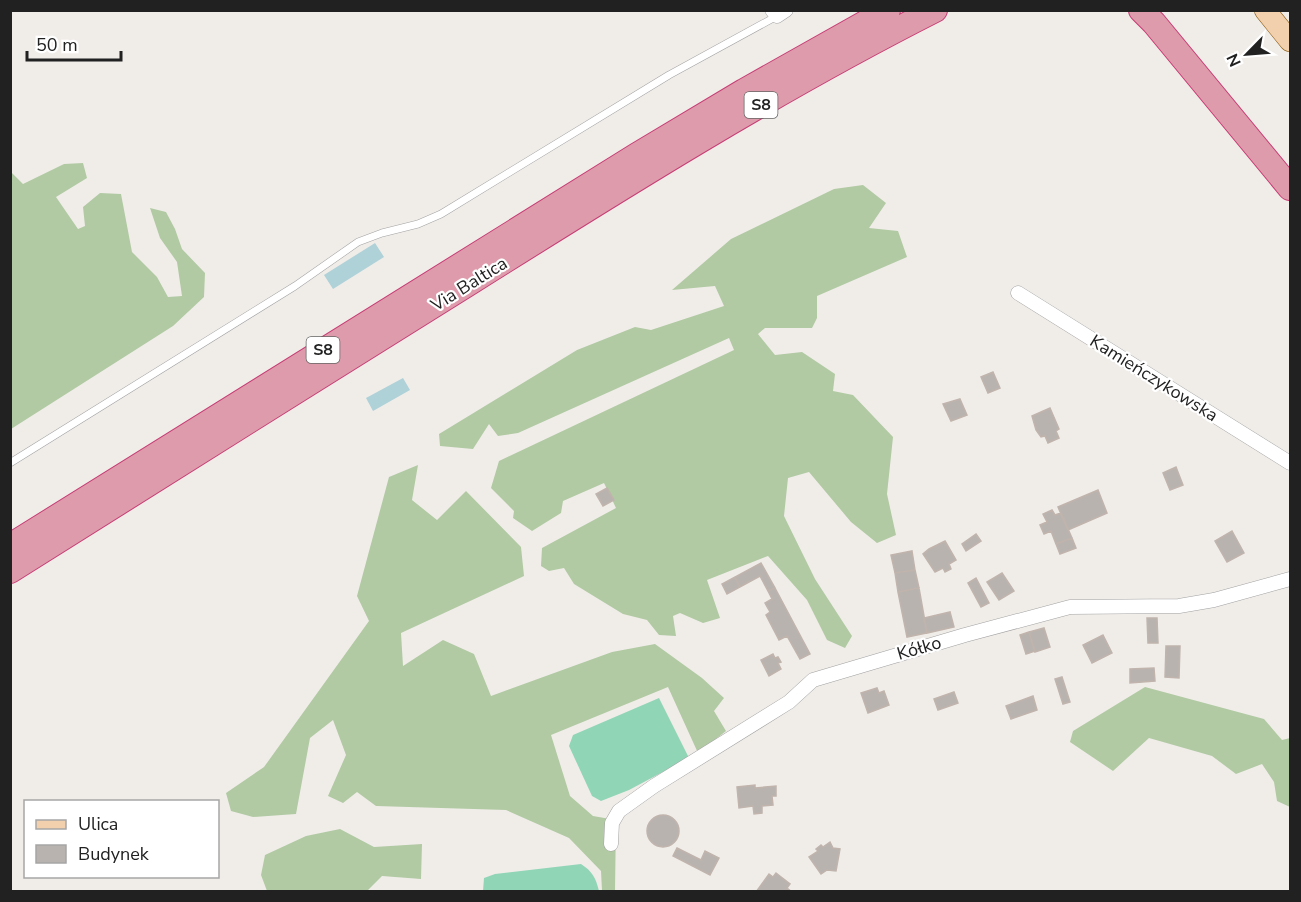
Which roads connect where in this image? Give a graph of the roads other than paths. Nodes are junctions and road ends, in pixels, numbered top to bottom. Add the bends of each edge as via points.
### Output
1 (888, 10) edge
2 (935, 10) edge
3 (1265, 10) edge
4 (778, 12) edge
5 (1148, 15) edge
6 (1290, 41) edge
7 (1290, 188) edge
8 (1018, 293) dead end
9 (1290, 462) edge
10 (10, 463) edge
11 (10, 546) edge
12 (10, 571) edge
13 (1290, 579) edge
14 (611, 844) dead end

1 - 11 highway, Via Baltica / S8 via 628,160
2 - 12 highway, Via Baltica / S8 via 754,110 562,225
3 - 6 main road
4 - 10 lane via 441,214 358,242 295,286
5 - 7 highway
8 - 9 street, Kamieńczykowska
13 - 14 street, Kółko via 1179,606 1070,607 813,680 789,702 620,811 612,823

